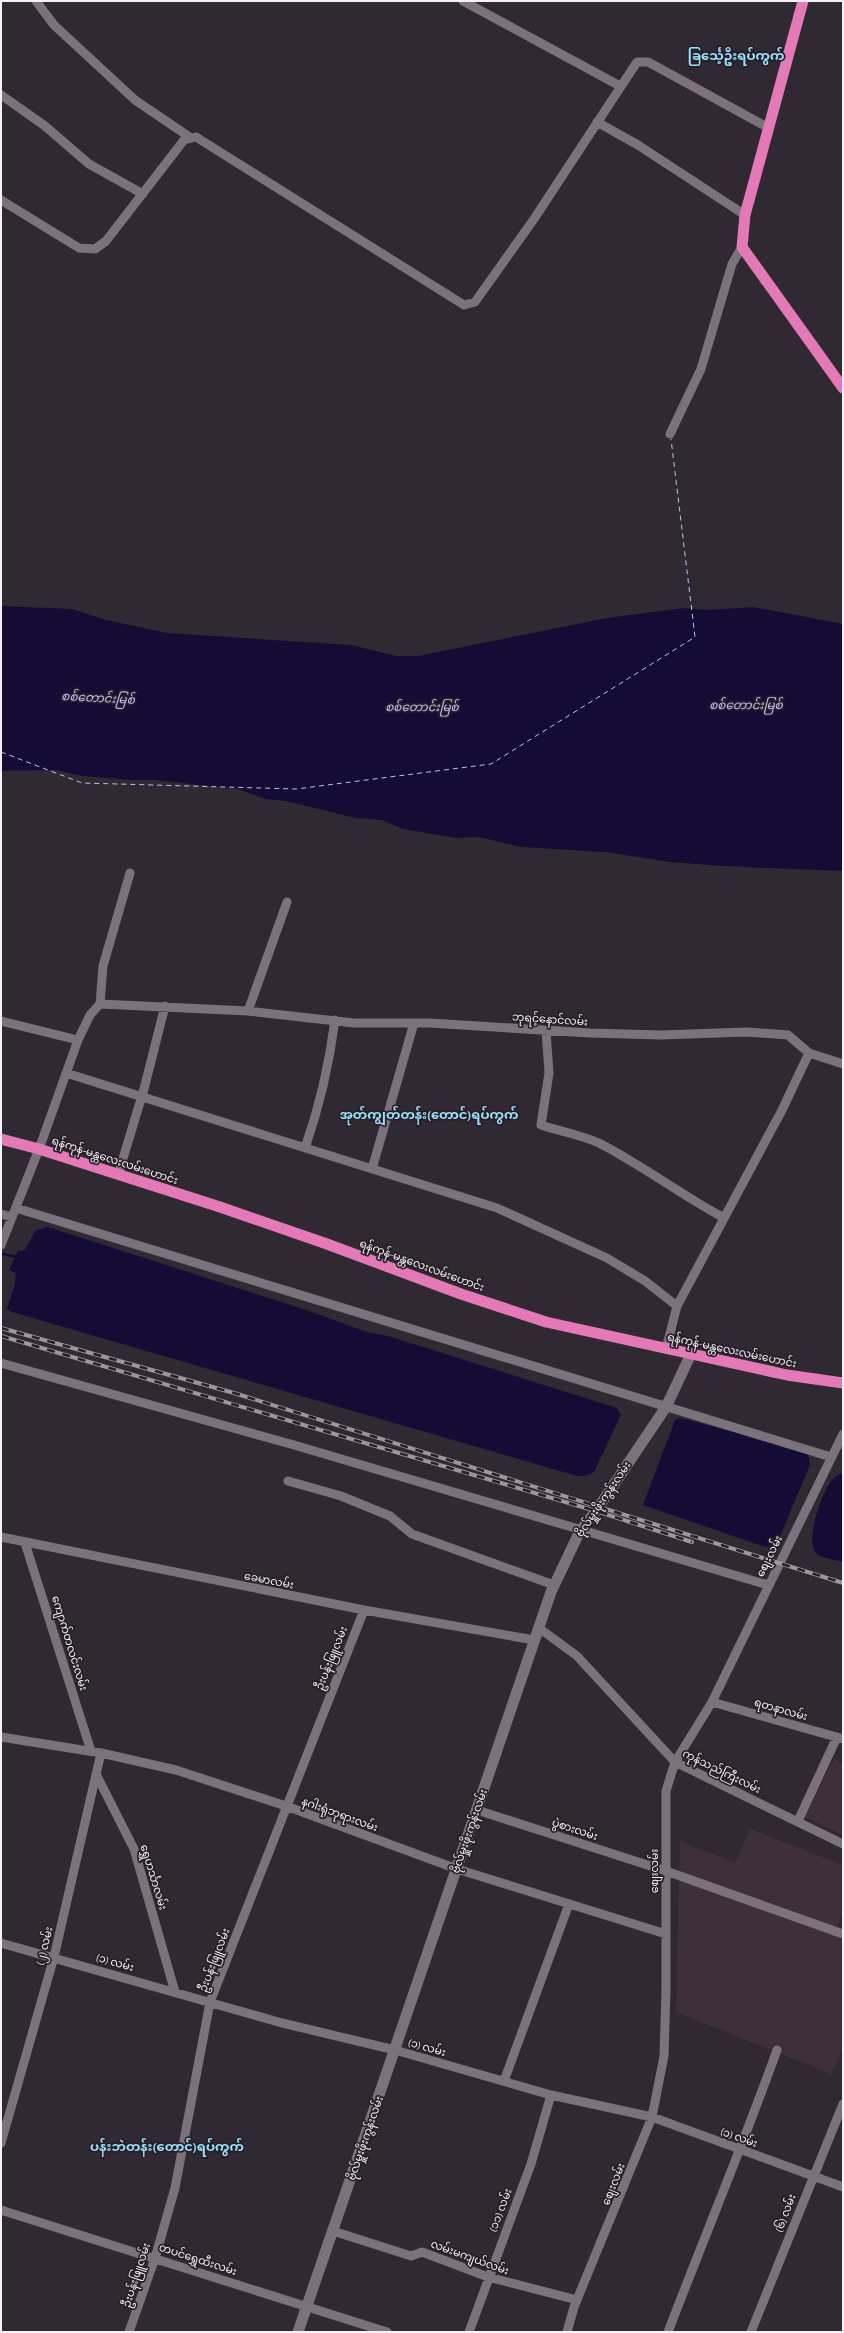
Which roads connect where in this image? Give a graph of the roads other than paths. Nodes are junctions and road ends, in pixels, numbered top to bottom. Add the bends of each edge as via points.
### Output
1 (36, 1) edge
2 (463, 1) edge
3 (801, 2) edge
4 (620, 86) junction
5 (1, 95) edge
6 (597, 122) junction
7 (768, 127) junction
8 (191, 138) junction
9 (143, 194) junction
10 (1, 200) edge
11 (745, 215) junction
12 (742, 247) junction
13 (843, 388) edge
14 (670, 434) dead end
15 (130, 873) dead end
16 (287, 902) dead end
17 (100, 1004) junction
18 (165, 1006) junction
19 (248, 1011) junction
20 (335, 1020) junction
21 (1, 1021) edge
22 (414, 1023) junction
23 (546, 1031) junction
24 (78, 1040) junction
25 (809, 1053) junction
26 (843, 1064) edge
27 (66, 1073) junction
28 (142, 1095) junction
29 (1, 1139) edge
30 (305, 1148) junction
31 (39, 1149) junction
32 (372, 1169) junction
33 (118, 1175) junction
34 (16, 1208) junction
35 (1, 1214) edge
36 (12, 1217) junction
37 (724, 1218) junction
38 (1, 1245) edge
39 (677, 1306) junction
40 (666, 1349) junction
41 (691, 1354) junction
42 (1, 1363) edge
43 (843, 1382) edge
44 (666, 1407) junction
45 (843, 1434) edge
46 (831, 1457) junction
47 (288, 1481) dead end
48 (580, 1531) junction
49 (1, 1537) edge
50 (25, 1542) junction
51 (554, 1585) junction
52 (768, 1585) junction
53 (364, 1610) junction
54 (539, 1628) junction
55 (534, 1640) junction
56 (712, 1702) junction
57 (1, 1737) edge
58 (840, 1738) edge
59 (91, 1751) junction
60 (101, 1753) junction
61 (675, 1762) junction
62 (96, 1774) junction
63 (286, 1806) junction
64 (477, 1810) junction
65 (798, 1821) junction
66 (843, 1844) edge
67 (457, 1868) junction
68 (666, 1871) junction
69 (569, 1904) junction
70 (666, 1934) junction
71 (843, 1934) edge
72 (1, 1943) edge
73 (54, 1957) junction
74 (175, 1992) junction
75 (210, 2002) junction
76 (395, 2050) junction
77 (778, 2050) dead end
78 (504, 2081) junction
79 (551, 2095) junction
80 (843, 2104) edge
81 (652, 2117) junction
82 (1, 2143) edge
83 (741, 2150) junction
84 (812, 2175) junction
85 (843, 2187) edge
86 (1, 2210) edge
87 (333, 2231) junction
88 (155, 2258) junction
89 (488, 2278) junction
90 (577, 2300) junction
91 (307, 2306) junction
92 (129, 2332) edge
93 (298, 2332) edge
94 (387, 2332) edge
95 (468, 2332) edge
96 (567, 2332) edge
97 (668, 2332) edge
98 (751, 2332) edge

1 - 8 street via 54,25 135,100
2 - 4 street
3 - 7 highway
4 - 6 street
4 - 7 street via 638,62 648,62
5 - 9 street via 44,126 89,164
6 - 8 street via 534,219 475,302 464,305 207,143
6 - 11 street via 638,145
7 - 11 highway
8 - 9 street via 184,140
9 - 10 street via 106,241 95,249 80,248
11 - 12 highway
12 - 13 highway
12 - 14 street via 732,264 701,370
15 - 17 street via 104,966
16 - 19 street
17 - 18 street, ဘုရင့်နောင်လမ်း
17 - 24 street via 90,1016
18 - 19 street, ဘုရင့်နောင်လမ်း
18 - 28 street
19 - 20 street, ဘုရင့်နောင်လမ်း
20 - 22 street, ဘုရင့်နောင်လမ်း
20 - 30 street via 330,1061 321,1101
21 - 24 street
22 - 23 street, ဘုရင့်နောင်လမ်း
22 - 32 street
23 - 25 street, ဘုရင့်နောင်လမ်း via 661,1035 747,1032 781,1034 788,1035
23 - 37 street via 549,1073 540,1125 597,1142 651,1173 690,1200
24 - 27 street
25 - 26 street, ဘုရင့်နောင်လမ်း
25 - 37 street via 782,1110
27 - 28 street
27 - 31 street
28 - 30 street
28 - 33 street
29 - 31 highway, ရန်ကုန်-မန္တလေးလမ်းဟောင်း
30 - 32 street
31 - 33 highway, ရန်ကုန်-မန္တလေးလမ်းဟောင်း
31 - 34 street
32 - 39 street via 466,1198 517,1217 607,1258 645,1281
33 - 40 highway, ရန်ကုန်-မန္တလေးလမ်းဟောင်း via 220,1207 546,1322
34 - 36 street
34 - 44 street
35 - 36 street
36 - 38 street
37 - 39 street
39 - 40 street
40 - 41 highway, ရန်ကုန်-မန္တလေးလမ်းဟောင်း
41 - 43 highway, ရန်ကုန်-မန္တလေးလမ်းဟောင်း via 787,1375
41 - 44 street, ဗိုလ်မှူးဖိုးကွန်းလမ်း
42 - 48 street via 294,1445
44 - 46 street
44 - 48 street, ဗိုလ်မှူးဖိုးကွန်းလမ်း
45 - 46 street, စျေးလမ်း
46 - 52 street, စျေးလမ်း
47 - 51 street via 341,1496 390,1516 412,1534
48 - 51 street, ဗိုလ်မှူးဖိုးကွန်းလမ်း
48 - 52 street
49 - 50 street, ခေမာလမ်း
50 - 53 street, ခေမာလမ်း
50 - 59 street, ကျောက်တလင်းလမ်း
51 - 54 street, ဗိုလ်မှူးဖိုးကွန်းလမ်း
52 - 56 street, စျေးလမ်း
53 - 55 street, ခေမာလမ်း
53 - 63 street, ဦးပန်းဖြူလမ်း
54 - 55 street, ဗိုလ်မှူးဖိုးကွန်းလမ်း
54 - 61 street, ကုန်သည်ကြီးလမ်း via 577,1656
55 - 64 street, ဗိုလ်မှူးဖိုးကွန်းလမ်း
56 - 58 street, ရတနာလမ်း
56 - 61 street, စျေးလမ်း
57 - 59 street, နဂါးရုံဘုရားလမ်း
58 - 65 street
59 - 60 street, နဂါးရုံဘုရားလမ်း
60 - 62 street, (၂) လမ်း
60 - 63 street, နဂါးရုံဘုရားလမ်း via 176,1770
61 - 65 street, ကုန်သည်ကြီးလမ်း
61 - 68 street, စျေးလမ်း via 666,1791
62 - 73 street, (၂) လမ်း
62 - 74 street, ရွှေဟင်္သာလမ်း via 134,1849
63 - 67 street, နဂါးရုံဘုရားလမ်း
63 - 75 street, ဦးပန်းဖြူလမ်း
64 - 67 street, ဗိုလ်မှူးဖိုးကွန်းလမ်း
64 - 68 street, ပွဲစားလမ်း
65 - 66 street, ကုန်သည်ကြီးလမ်း
67 - 69 street, နဂါးရုံဘုရားလမ်း
67 - 76 street, ဗိုလ်မှူးဖိုးကွန်းလမ်း
68 - 70 street, စျေးလမ်း
68 - 71 street, ပွဲစားလမ်း
69 - 70 street, နဂါးရုံဘုရားလမ်း
69 - 78 street
70 - 81 street, စျေးလမ်း via 664,2056
72 - 73 street, (၁) လမ်း
73 - 74 street, (၁) လမ်း
73 - 82 street, (၂) လမ်း
74 - 75 street, (၁) လမ်း
75 - 76 street, (၁) လမ်း
75 - 88 street, ဦးပန်းဖြူလမ်း via 174,2188
76 - 78 street, (၁) လမ်း
76 - 87 street, ဗိုလ်မှူးဖိုးကွန်းလမ်း
77 - 83 street
78 - 79 street, (၁) လမ်း
79 - 81 street, (၁) လမ်း
79 - 89 street, (၁၁) လမ်း via 530,2164
80 - 84 street, (၆) လမ်း
81 - 83 street, (၁) လမ်း
81 - 90 street, စျေးလမ်း
83 - 84 street, (၁) လမ်း
83 - 97 street via 706,2231
84 - 85 street, (၁) လမ်း
84 - 98 street, (၆) လမ်း
86 - 88 street, တပင်ရွှေထီးလမ်း
87 - 89 street, လမ်းမကျယ်လမ်း via 411,2256 422,2252
87 - 91 street, ဗိုလ်မှူးဖိုးကွန်းလမ်း
88 - 91 street, တပင်ရွှေထီးလမ်း
88 - 92 street, ဦးပန်းဖြူလမ်း
89 - 90 street, လမ်းမကျယ်လမ်း
89 - 95 street, (၁၁) လမ်း
90 - 96 street, စျေးလမ်း
91 - 93 street, ဗိုလ်မှူးဖိုးကွန်းလမ်း
91 - 94 street, တပင်ရွှေထီးလမ်း

